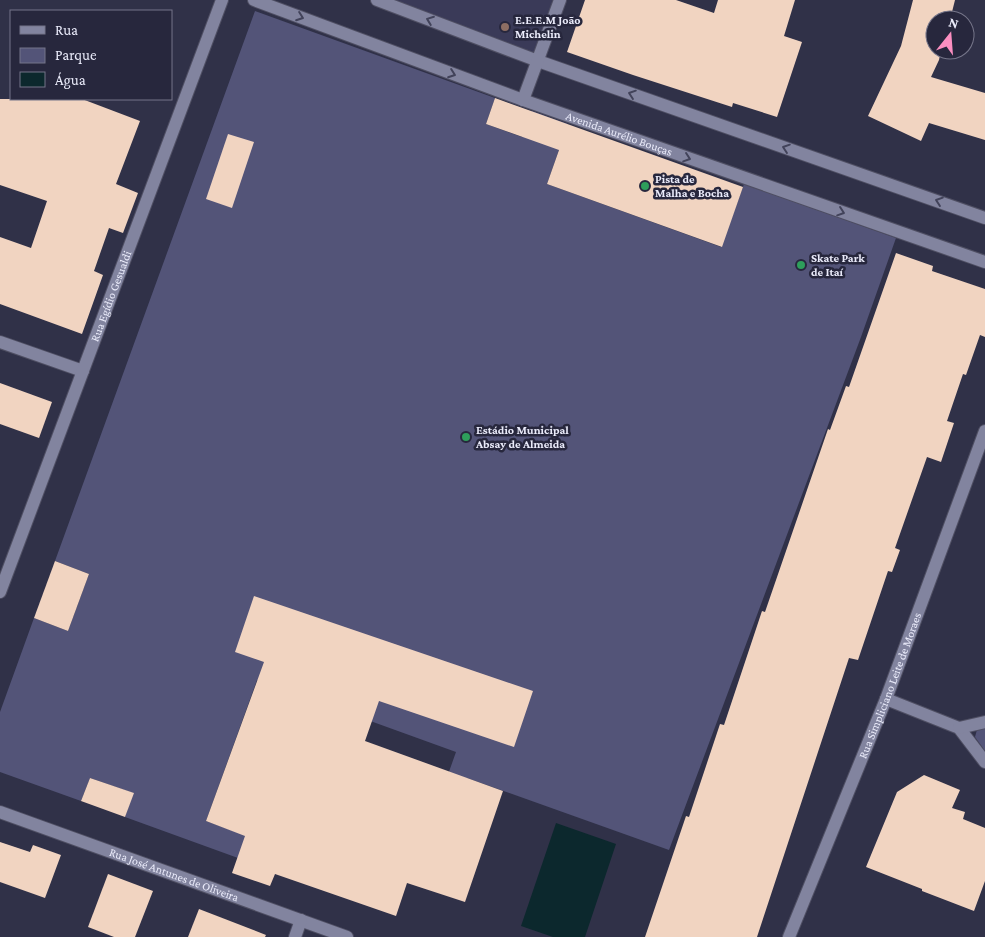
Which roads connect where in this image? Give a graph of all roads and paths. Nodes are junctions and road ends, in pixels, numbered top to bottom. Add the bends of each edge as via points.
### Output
1 (222, 0) edge
2 (254, 0) edge
3 (377, 0) edge
4 (560, 0) edge
5 (538, 61) junction
6 (523, 100) junction
7 (985, 218) edge
8 (985, 262) edge
9 (0, 342) edge
10 (83, 372) junction
11 (985, 432) edge
12 (0, 592) edge
13 (886, 699) junction
14 (985, 722) edge
15 (959, 728) junction
16 (985, 762) edge
17 (0, 812) edge
18 (301, 920) junction
19 (295, 937) edge
20 (347, 937) edge
21 (789, 937) edge

1 - 10 street, Rua Egídio Gesualdi
2 -> 6 street, Avenida Aurélio Bouças
5 -> 3 street
4 - 5 street
5 - 6 street
7 -> 5 street
6 -> 8 street, Avenida Aurélio Bouças
9 - 10 street
10 - 12 street, Rua Egídio Gesualdi
11 - 13 street, Rua Simpliciano Leite de Moraes
13 - 15 street
13 - 21 street, Rua Simpliciano Leite de Moraes
14 - 15 street
15 - 16 street
17 - 18 street, Rua José Antunes de Oliveira
18 - 19 street
18 - 20 street, Rua José Antunes de Oliveira

